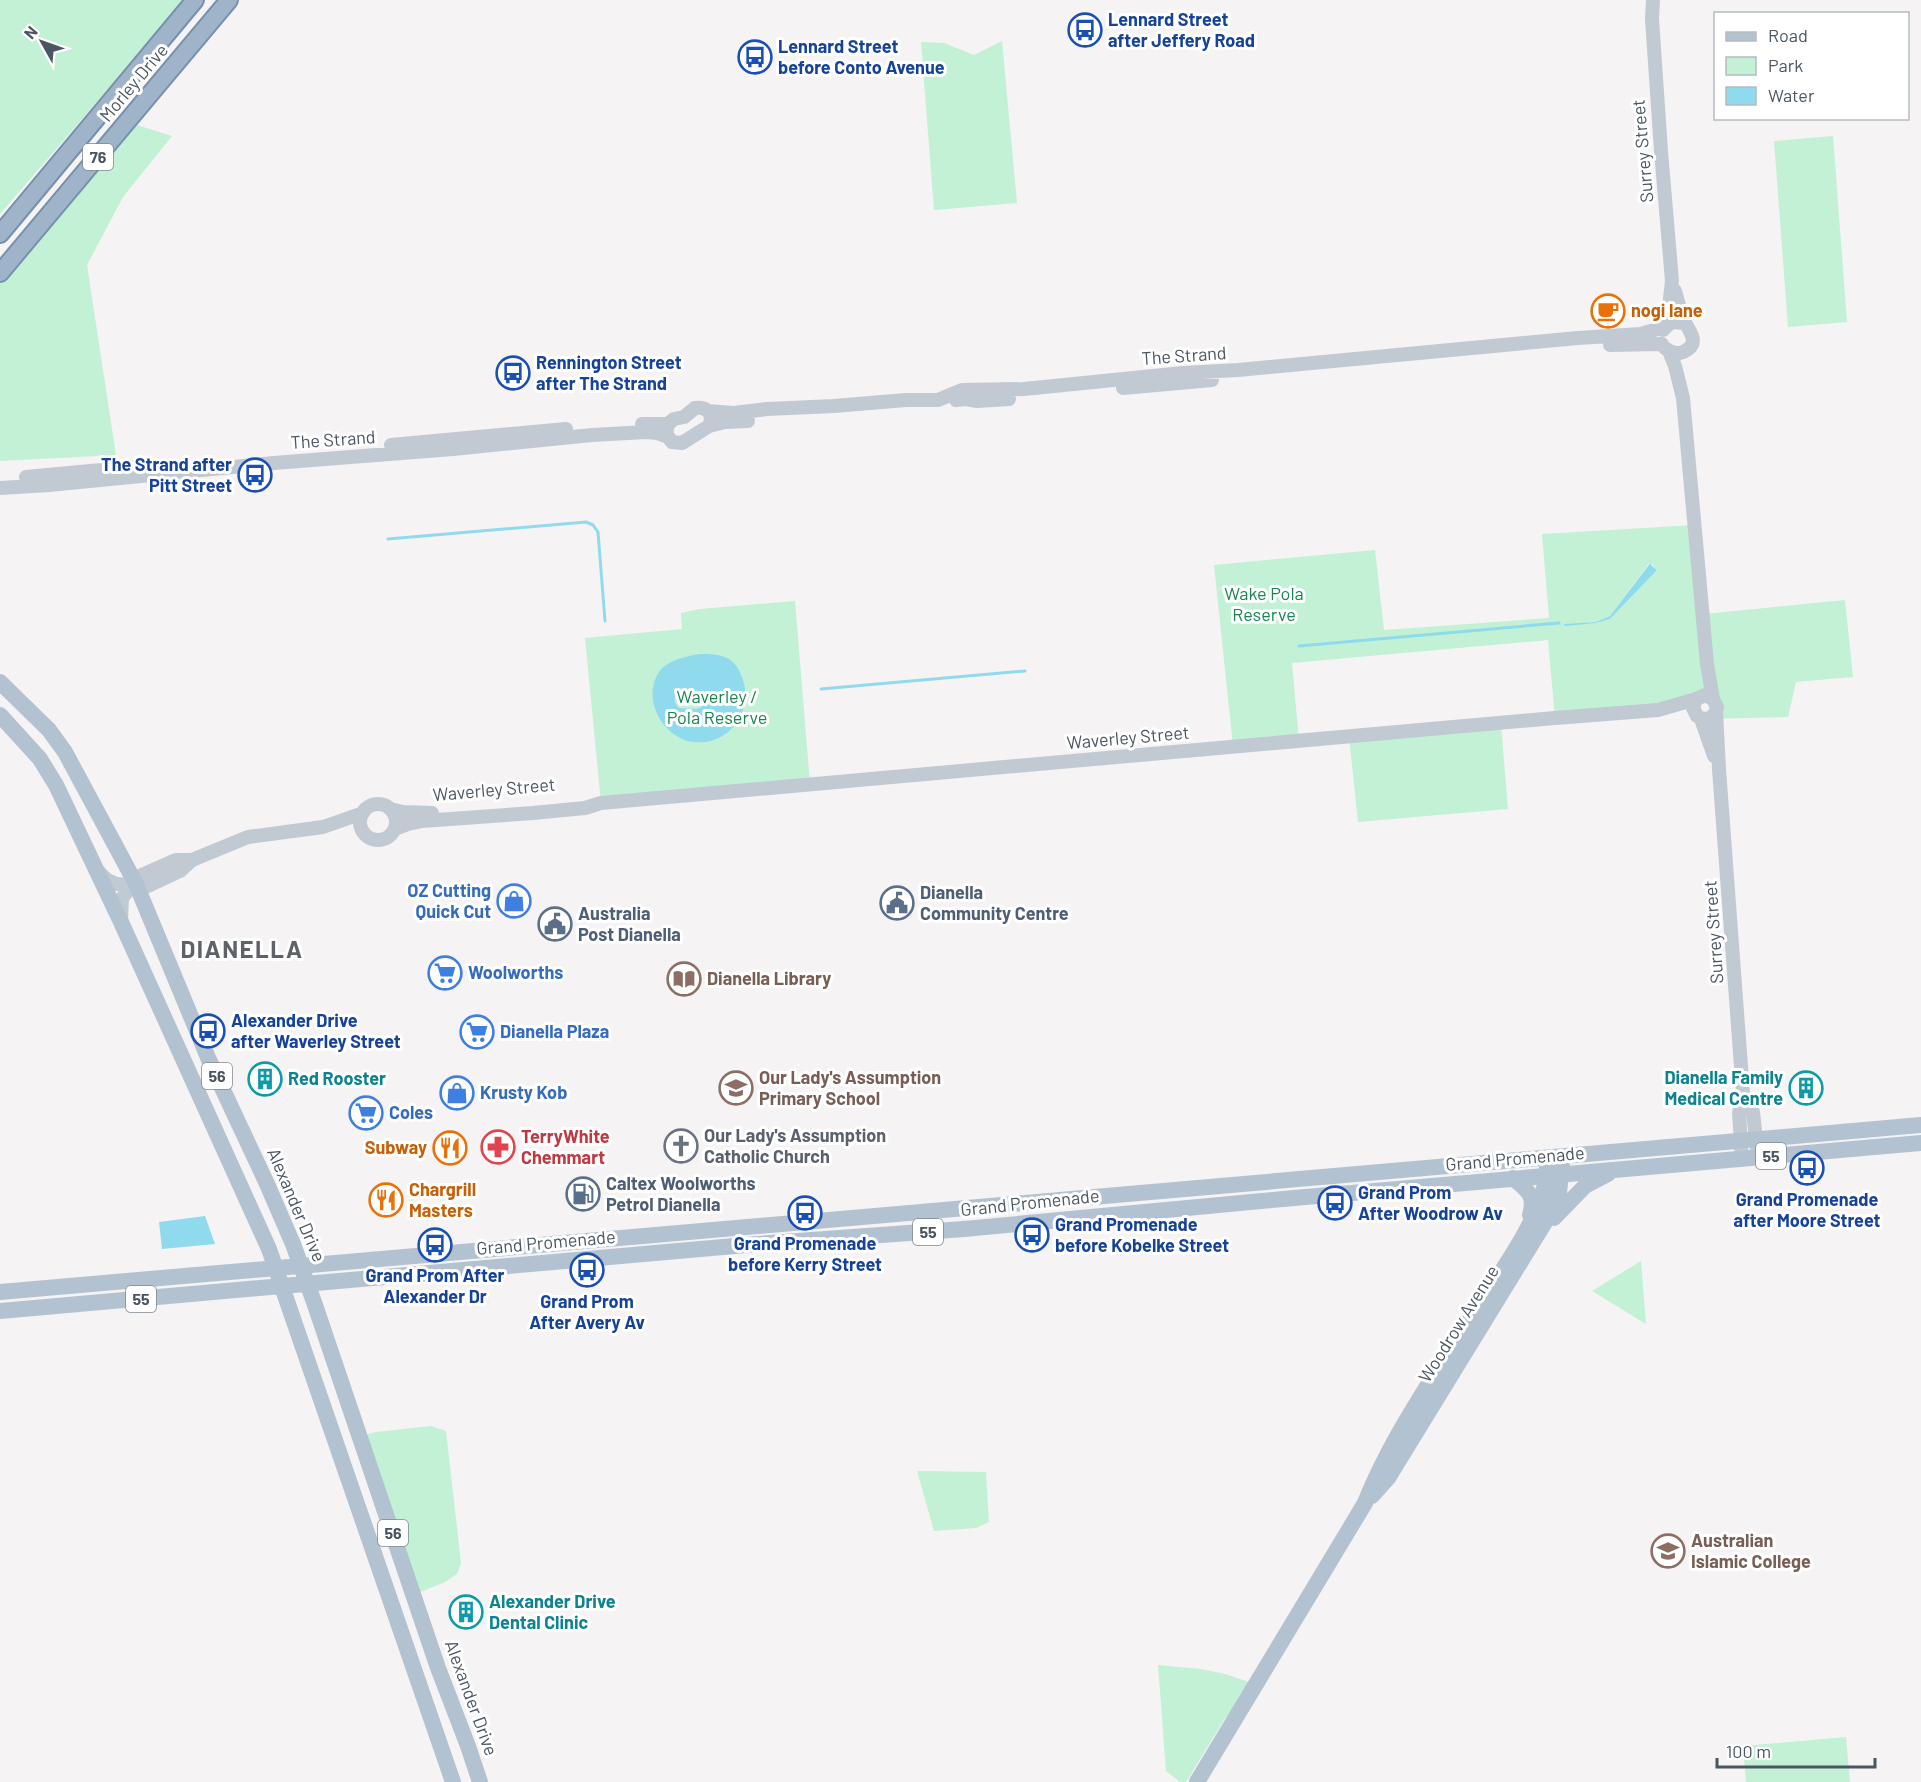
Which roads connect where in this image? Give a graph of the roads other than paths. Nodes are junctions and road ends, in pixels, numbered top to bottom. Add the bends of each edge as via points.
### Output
1 (195, 0) edge
2 (229, 0) edge
3 (1646, 0) edge
4 (1653, 0) edge
5 (1652, 19) junction
6 (0, 234) edge
7 (0, 273) edge
8 (1672, 281) junction
9 (1685, 323) junction
10 (1666, 326) junction
11 (1666, 348) junction
12 (1686, 350) junction
13 (1683, 398) junction
14 (708, 411) junction
15 (709, 426) junction
16 (668, 431) junction
17 (0, 480) edge
18 (0, 488) edge
19 (0, 682) edge
20 (1706, 701) junction
21 (1658, 710) junction
22 (0, 715) edge
23 (1699, 718) junction
24 (1719, 769) junction
25 (390, 809) junction
26 (363, 813) junction
27 (456, 815) junction
28 (323, 827) junction
29 (394, 829) junction
30 (364, 834) junction
31 (97, 870) junction
32 (136, 884) junction
33 (121, 922) junction
34 (1921, 1125) edge
35 (1748, 1140) junction
36 (1921, 1143) edge
37 (1555, 1156) junction
38 (1750, 1158) junction
39 (1620, 1170) junction
40 (1555, 1175) junction
41 (1513, 1178) junction
42 (1528, 1237) junction
43 (301, 1266) junction
44 (276, 1268) junction
45 (308, 1284) junction
46 (282, 1287) junction
47 (0, 1292) edge
48 (0, 1311) edge
49 (453, 1782) edge
50 (480, 1782) edge
51 (1197, 1782) edge

1 - 6 highway, Morley Drive / 76
2 - 7 highway, Morley Drive / 76
3 - 5 street, Surrey Street
4 - 5 street, Surrey Street
5 - 8 street, Surrey Street
8 - 9 street, Surrey Street
8 - 10 street, Surrey Street
9 - 10 street via 1675,321
9 - 12 street via 1693,335
10 - 11 street via 1661,335
10 - 14 street, The Strand via 1641,334 1022,389 962,390 938,400 734,413
11 - 12 street via 1678,353
11 - 13 street, Surrey Street
11 - 15 street, The Strand via 1579,347 1024,399 966,399 940,408 772,418
12 - 13 street, Surrey Street
13 - 20 street, Surrey Street via 1706,644
14 - 15 street
14 - 16 street, The Strand via 695,408 674,419
15 - 16 street via 682,443 674,443
16 - 17 street, The Strand via 628,424 530,431
16 - 18 street, The Strand
19 - 32 main road, Alexander Drive / 56 via 49,730 65,752
20 - 21 street, Waverley Street
20 - 23 street, Surrey Street via 1693,708
20 - 23 street via 1710,718
20 - 24 street, Surrey Street
21 - 23 street, Waverley Street
21 - 27 street, Waverley Street
22 - 31 main road, 56 via 40,759
23 - 24 street, Surrey Street
24 - 35 street, Surrey Street via 1743,1094 1739,1113
25 - 26 street via 378,804
25 - 27 street, Waverley Street
25 - 29 street via 395,816
26 - 28 street
26 - 30 street via 360,824
27 - 29 street, Waverley Street
28 - 30 street
28 - 32 street via 248,837 192,860 180,871 148,886
29 - 30 street via 384,839 374,840
31 - 32 street via 116,884
31 - 33 main road, 56
32 - 33 street via 123,898
32 - 43 main road, Alexander Drive / 56
33 - 44 main road, 56
34 - 35 main road, Grand Promenade / 55
35 - 37 main road, Grand Promenade / 55
35 - 38 street, Surrey Street
36 - 38 main road, Grand Promenade / 55
37 - 40 main road, Woodrow Avenue
37 - 43 main road, Grand Promenade / 55
38 - 39 main road, Grand Promenade / 55
39 - 40 main road, Grand Promenade / 55
39 - 42 main road via 1585,1186
40 - 41 main road, Grand Promenade / 55
40 - 42 main road, Woodrow Avenue via 1559,1193 1550,1214
41 - 42 main road via 1532,1198
41 - 45 main road, Grand Promenade / 55
42 - 51 main road, Woodrow Avenue via 1388,1478 1365,1503
43 - 44 main road, Grand Promenade / 55
43 - 45 main road, Alexander Drive / 56
44 - 46 main road, 56
44 - 47 main road, Grand Promenade / 55
45 - 46 main road, Grand Promenade / 55
45 - 50 main road, Alexander Drive / 56
46 - 48 main road, Grand Promenade / 55
46 - 49 main road, 56

